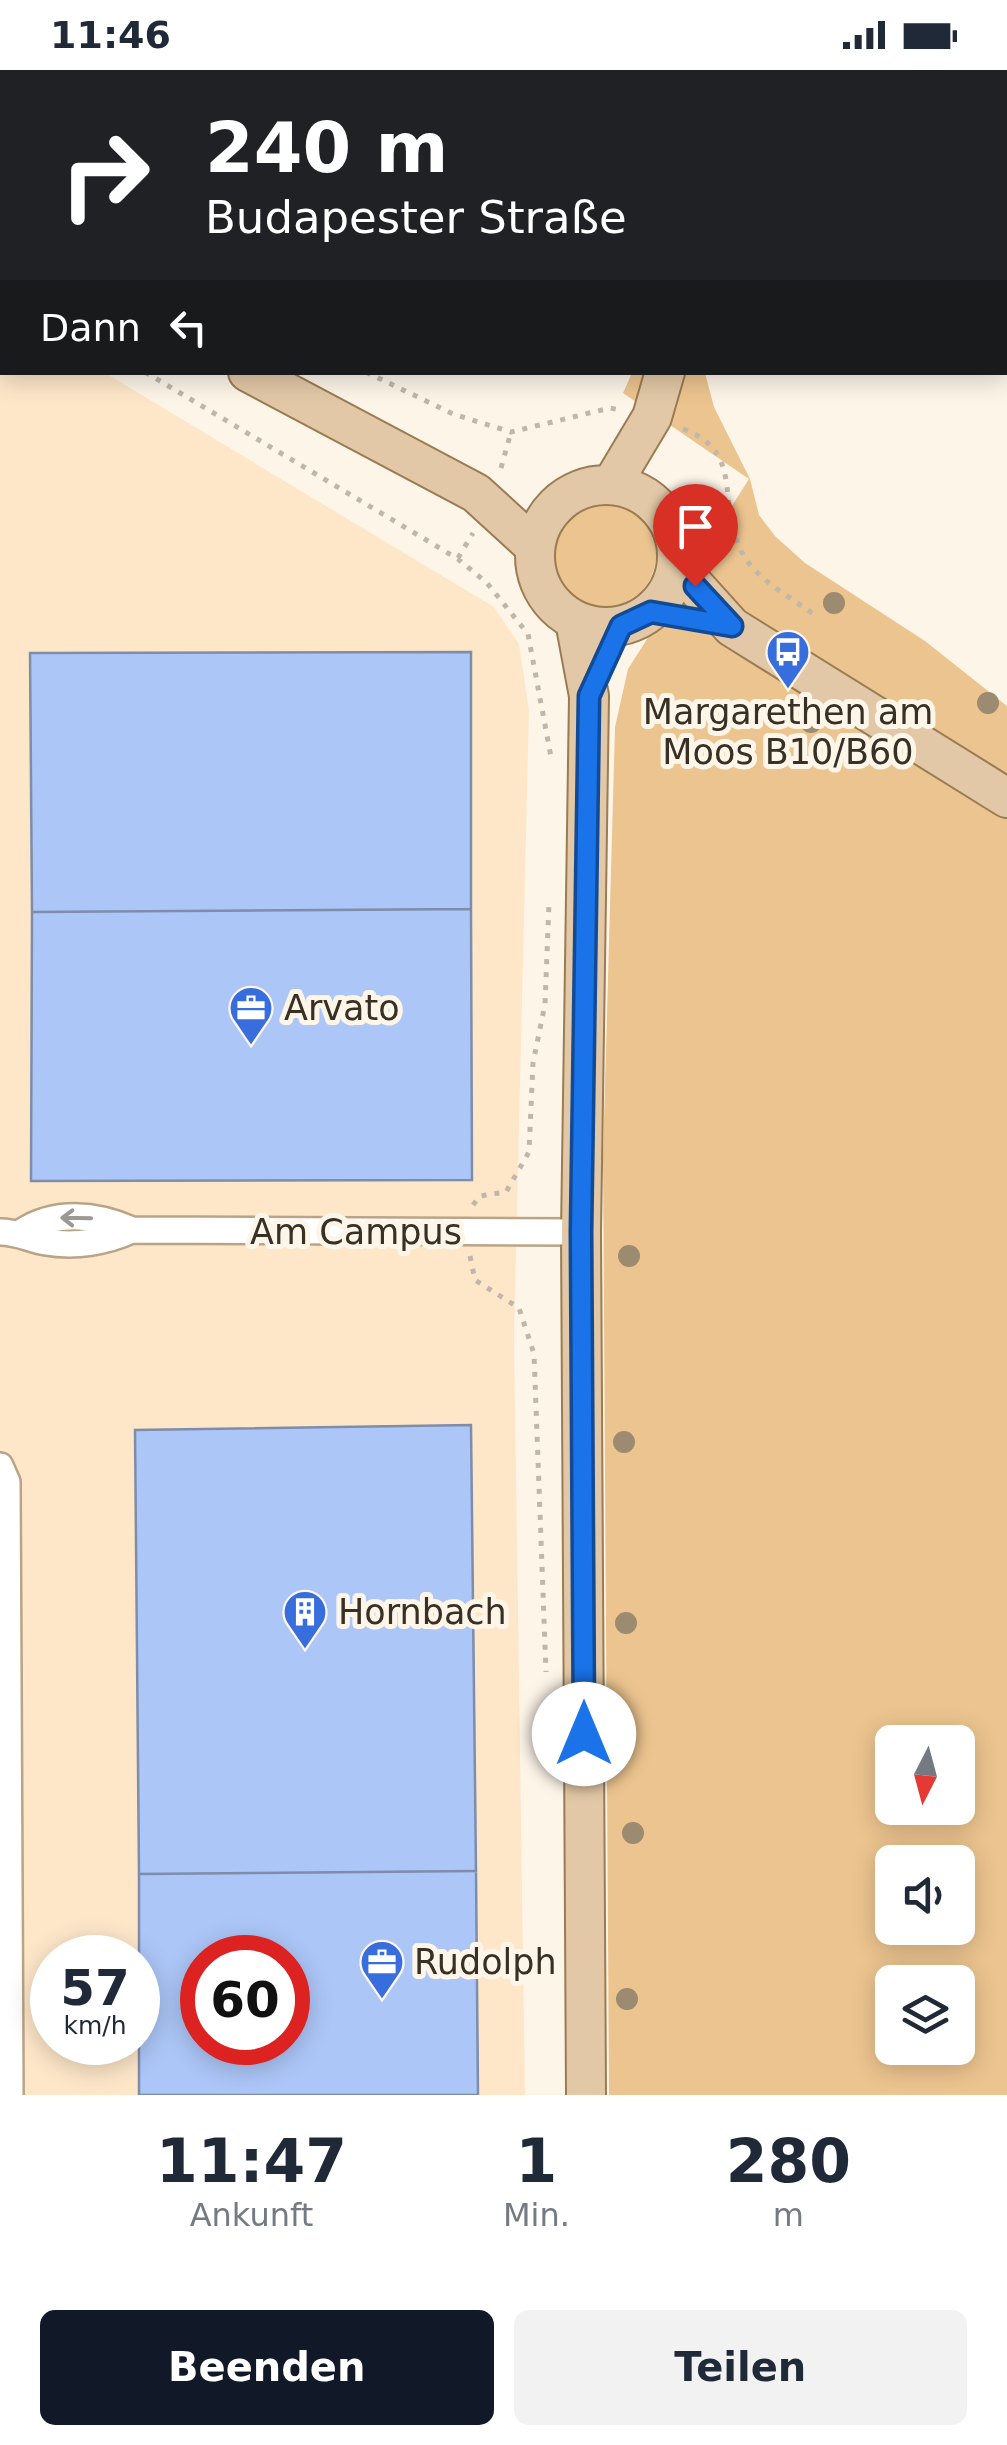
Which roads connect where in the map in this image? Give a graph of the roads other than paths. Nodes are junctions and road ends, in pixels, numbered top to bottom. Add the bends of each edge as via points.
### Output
1 (254, 375) edge
2 (664, 375) edge
3 (652, 417) junction
4 (612, 484) junction
5 (476, 493) junction
6 (558, 502) junction
7 (652, 502) junction
8 (534, 546) junction
9 (677, 566) junction
10 (636, 619) junction
11 (575, 621) junction
12 (732, 626) junction
13 (589, 696) junction
14 (1007, 798) edge
15 (11, 1232) edge
16 (581, 1232) junction
17 (4, 1474) edge
18 (10, 2095) edge
19 (586, 2095) edge

1 - 5 main road
2 - 3 main road
3 - 4 main road
3 - 7 main road
4 - 6 main road via 584,488
4 - 7 main road
5 - 6 main road
5 - 8 main road
6 - 8 main road
7 - 9 main road via 668,520
8 - 11 main road via 542,590
9 - 10 main road via 664,599
9 - 12 main road
10 - 11 main road via 598,627
10 - 12 main road
10 - 13 main road
11 - 13 main road
12 - 14 main road
13 - 16 main road
15 - 16 street, Am Campus via 44,1217 106,1219 132,1230
16 - 19 main road
17 - 18 street

